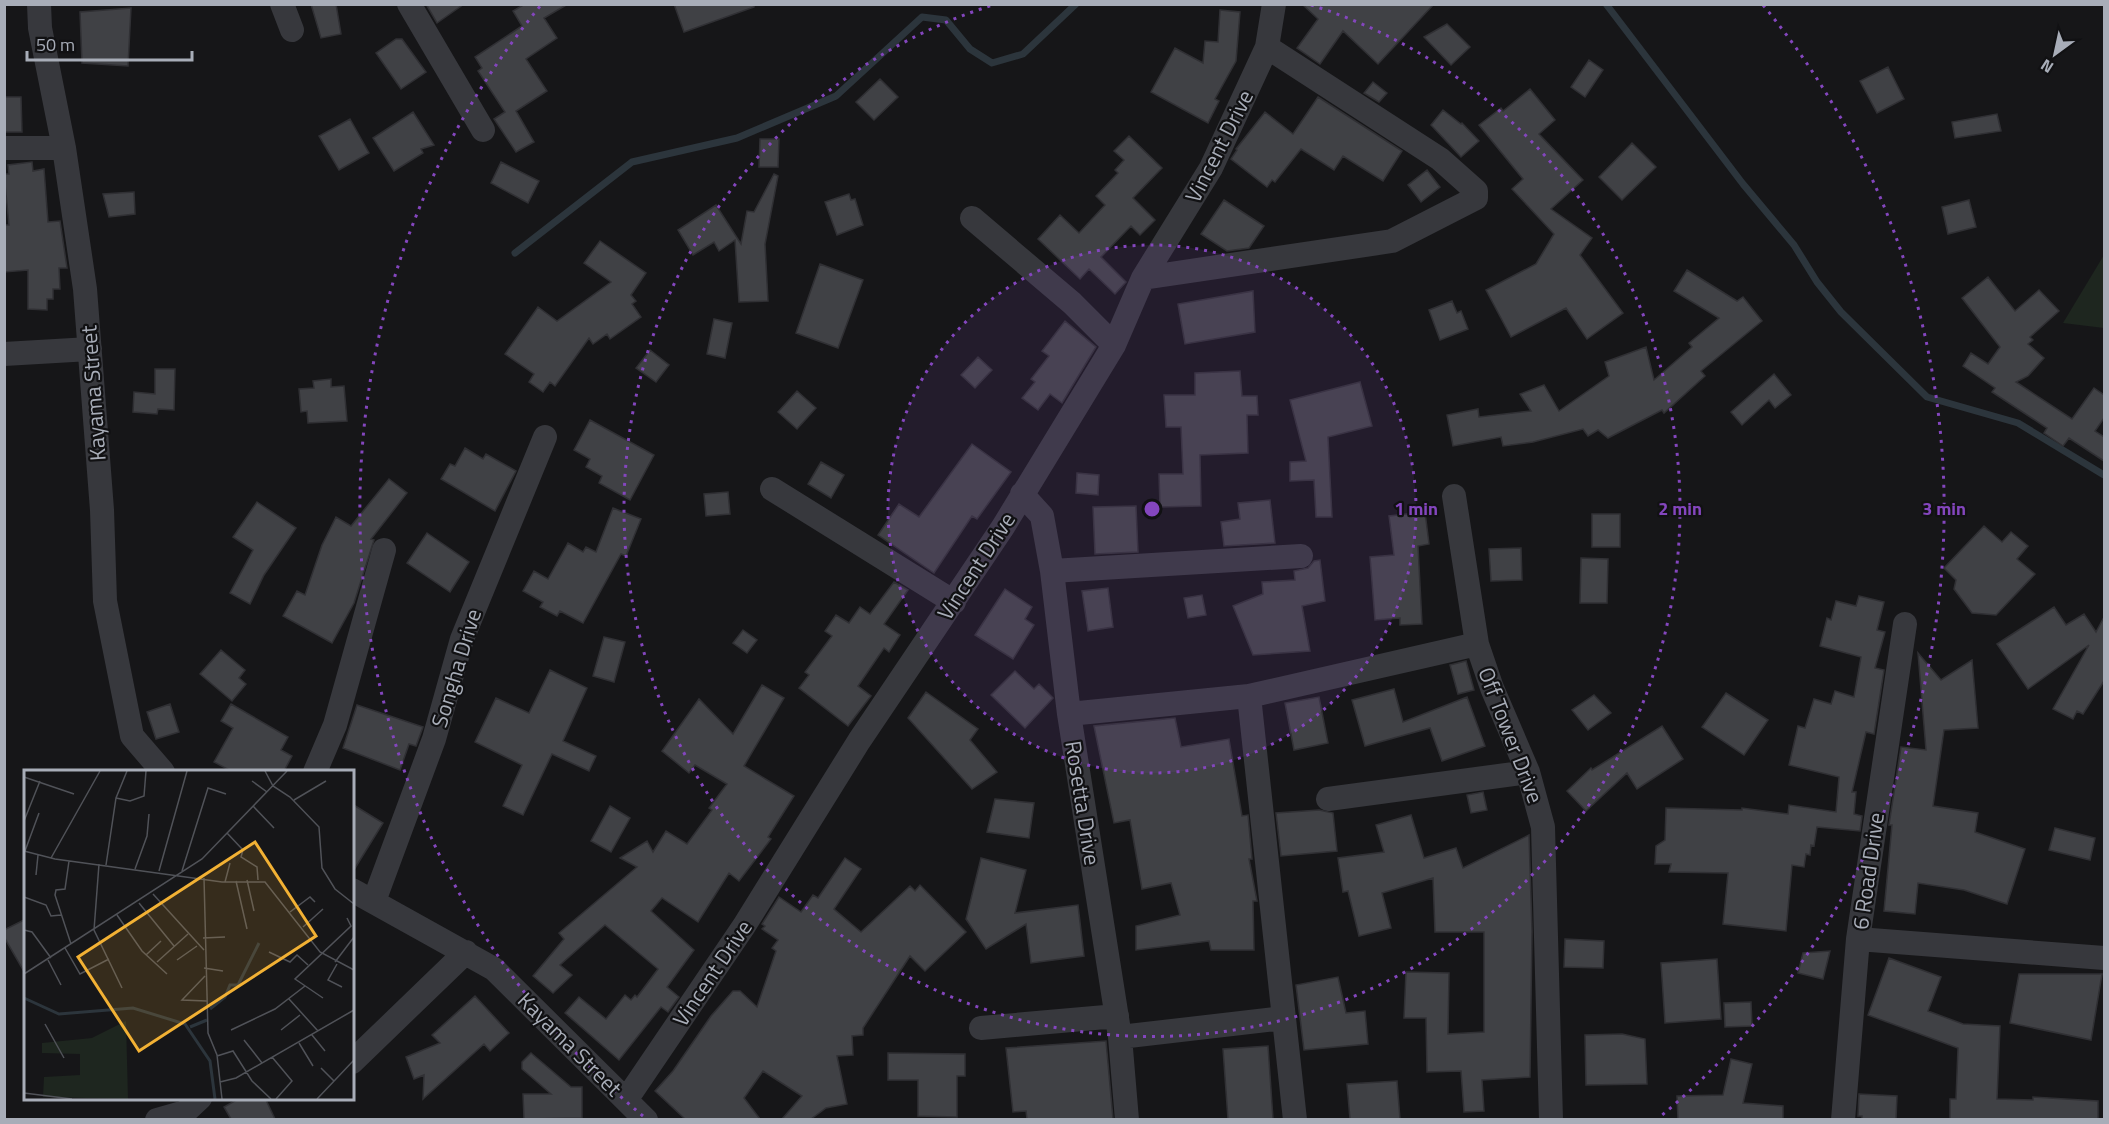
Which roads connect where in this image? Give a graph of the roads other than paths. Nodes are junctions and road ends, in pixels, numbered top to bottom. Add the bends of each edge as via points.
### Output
1 (39, 4) edge
2 (282, 4) edge
3 (409, 4) edge
4 (1274, 4) edge
5 (292, 30) dead end
6 (1267, 47) junction
7 (483, 130) dead end
8 (4, 148) edge
9 (64, 148) junction
10 (972, 218) dead end
11 (1143, 278) junction
12 (1114, 345) junction
13 (90, 349) junction
14 (4, 354) edge
15 (545, 437) dead end
16 (772, 489) dead end
17 (1022, 494) junction
18 (1454, 496) dead end
19 (384, 550) dead end
20 (1302, 556) dead end
21 (1052, 571) junction
22 (954, 602) junction
23 (1905, 624) dead end
24 (1477, 644) junction
25 (1249, 696) junction
26 (1069, 714) junction
27 (162, 770) edge
28 (315, 770) edge
29 (1528, 772) junction
30 (1328, 799) dead end
31 (354, 891) edge
32 (374, 901) junction
33 (1858, 939) junction
34 (2104, 958) edge
35 (481, 961) junction
36 (1284, 1018) junction
37 (1118, 1027) junction
38 (981, 1028) dead end
39 (354, 1060) edge
40 (198, 1100) edge
41 (626, 1100) junction
42 (158, 1119) edge
43 (646, 1119) edge
44 (1127, 1119) edge
45 (1295, 1119) edge
46 (1551, 1119) edge
47 (1843, 1119) edge

1 - 9 street, Kayama Street via 40,28
2 - 5 street
3 - 7 street
4 - 6 street, Vincent Drive
6 - 11 street, Vincent Drive via 1211,168
6 - 11 street via 1440,159 1476,191 1476,198 1392,240
8 - 9 street
9 - 13 street, Kayama Street
10 - 12 street via 1072,303
11 - 12 street, Vincent Drive
12 - 17 street, Vincent Drive
13 - 14 street
13 - 27 street, Kayama Street via 105,601 132,736
15 - 32 street, Songha Drive via 462,639 434,739
16 - 22 street
17 - 21 street, Rosetta Drive via 1042,516
17 - 22 street, Vincent Drive
18 - 24 street, Off Tower Drive
19 - 28 street via 335,725
20 - 21 street
21 - 26 street, Rosetta Drive
22 - 41 street, Vincent Drive
23 - 33 street, 6 Road Drive
24 - 25 street
24 - 29 street, Off Tower Drive
25 - 26 street
25 - 36 street
26 - 37 street, Rosetta Drive
29 - 30 street
29 - 46 street, Off Tower Drive via 1543,827
31 - 32 street, Kayama Street
32 - 35 street, Kayama Street
33 - 34 street
33 - 47 street, 6 Road Drive
35 - 39 street
35 - 41 street, Kayama Street
36 - 37 street
36 - 45 street
37 - 38 street
37 - 44 street, Rosetta Drive
40 - 42 street via 185,1112
41 - 43 street, Kayama Street

